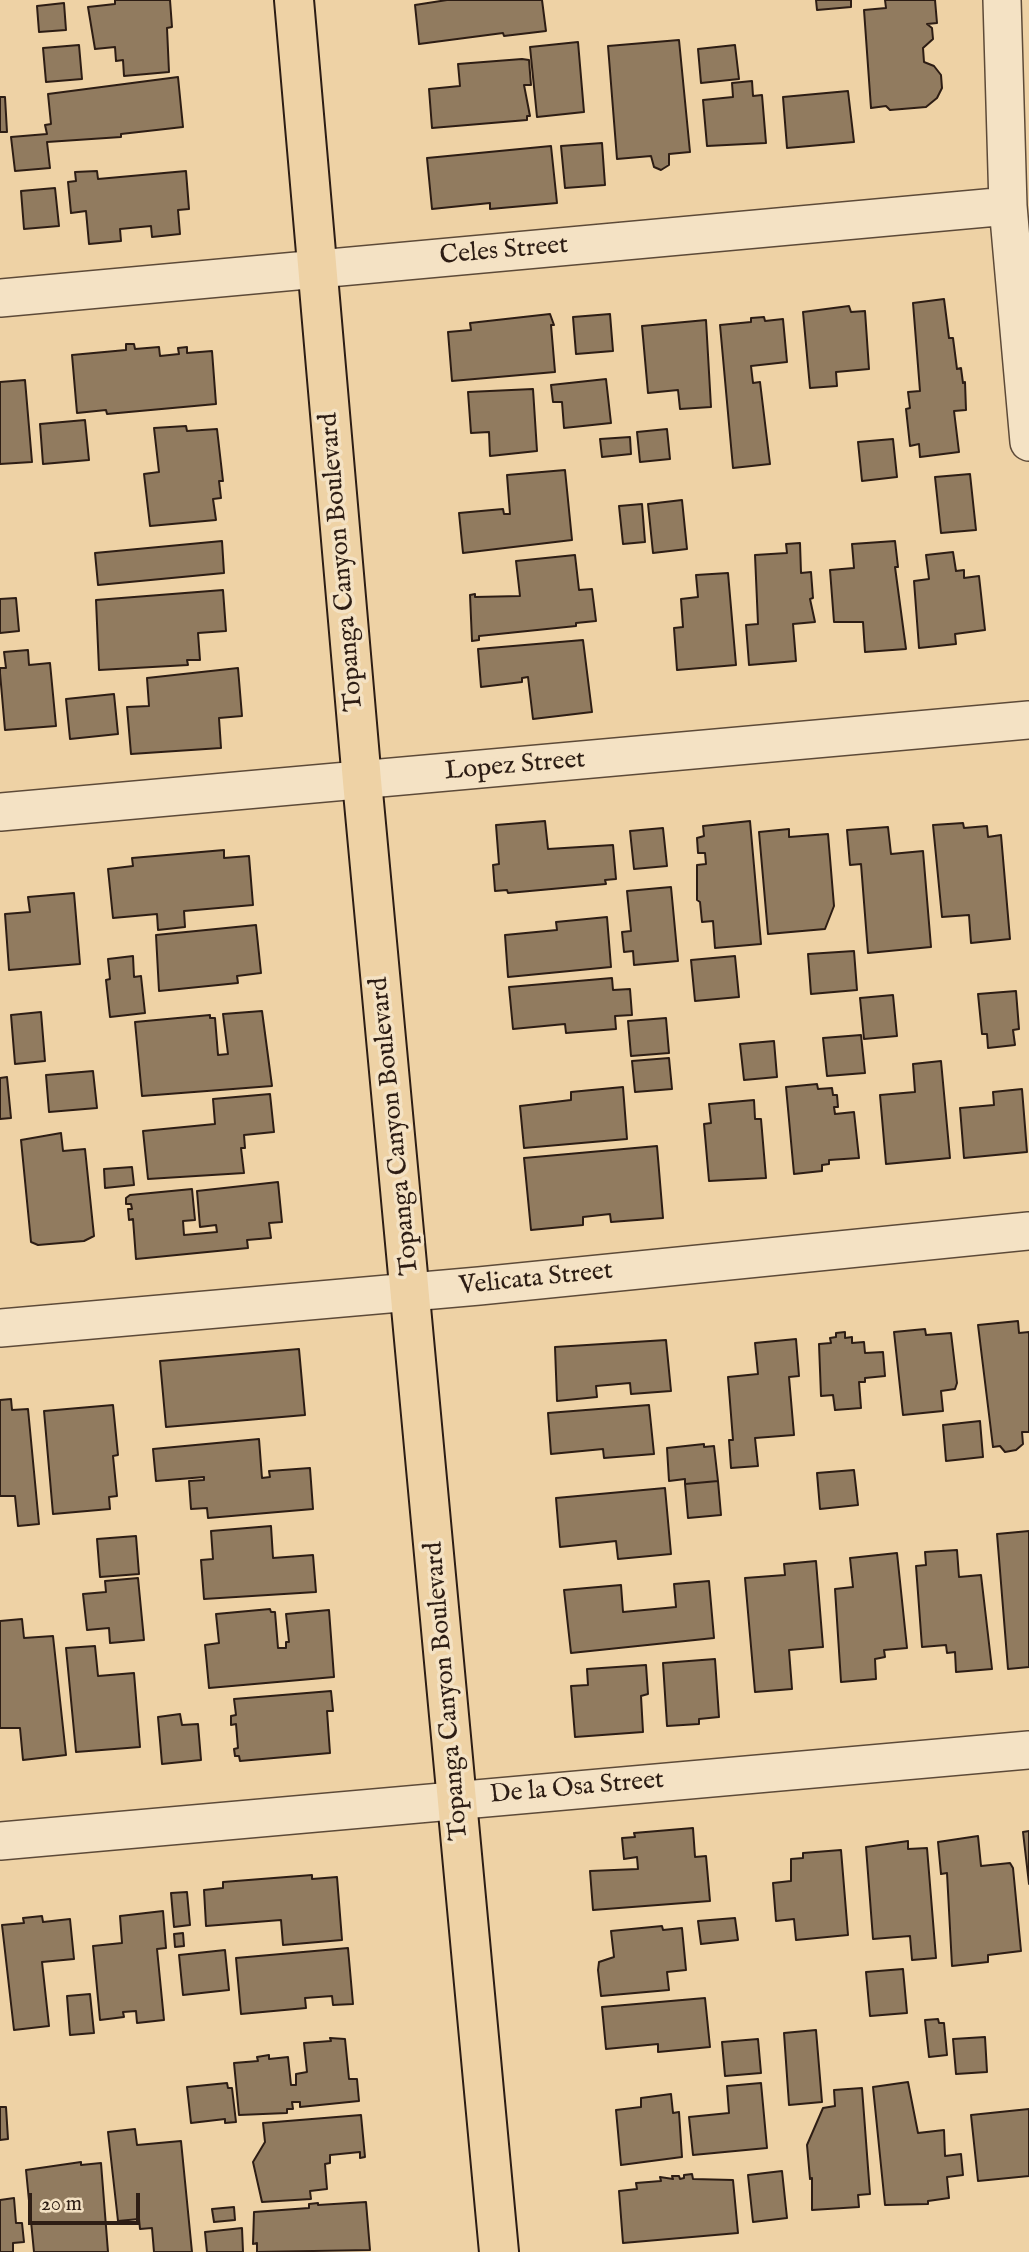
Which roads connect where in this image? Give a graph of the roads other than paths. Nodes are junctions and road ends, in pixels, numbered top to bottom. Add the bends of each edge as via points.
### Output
1 (294, 0) edge
2 (1002, 0) edge
3 (1007, 206) junction
4 (318, 270) junction
5 (0, 298) edge
6 (1029, 442) edge
7 (1029, 720) edge
8 (362, 781) junction
9 (0, 812) edge
10 (1029, 1231) edge
11 (411, 1291) junction
12 (0, 1328) edge
13 (1029, 1750) edge
14 (458, 1800) junction
15 (0, 1841) edge
16 (499, 2252) edge

1 - 4 main road, Topanga Canyon Boulevard
2 - 3 street
3 - 4 street, Celes Street
3 - 6 street
4 - 5 street, Celes Street
4 - 8 main road, Topanga Canyon Boulevard
7 - 8 street, Lopez Street
8 - 9 street, Lopez Street
8 - 11 main road, Topanga Canyon Boulevard
10 - 11 street, Velicata Street
11 - 12 street, Velicata Street
11 - 14 main road, Topanga Canyon Boulevard
13 - 14 street, De la Osa Street
14 - 15 street, De la Osa Street
14 - 16 main road, Topanga Canyon Boulevard

